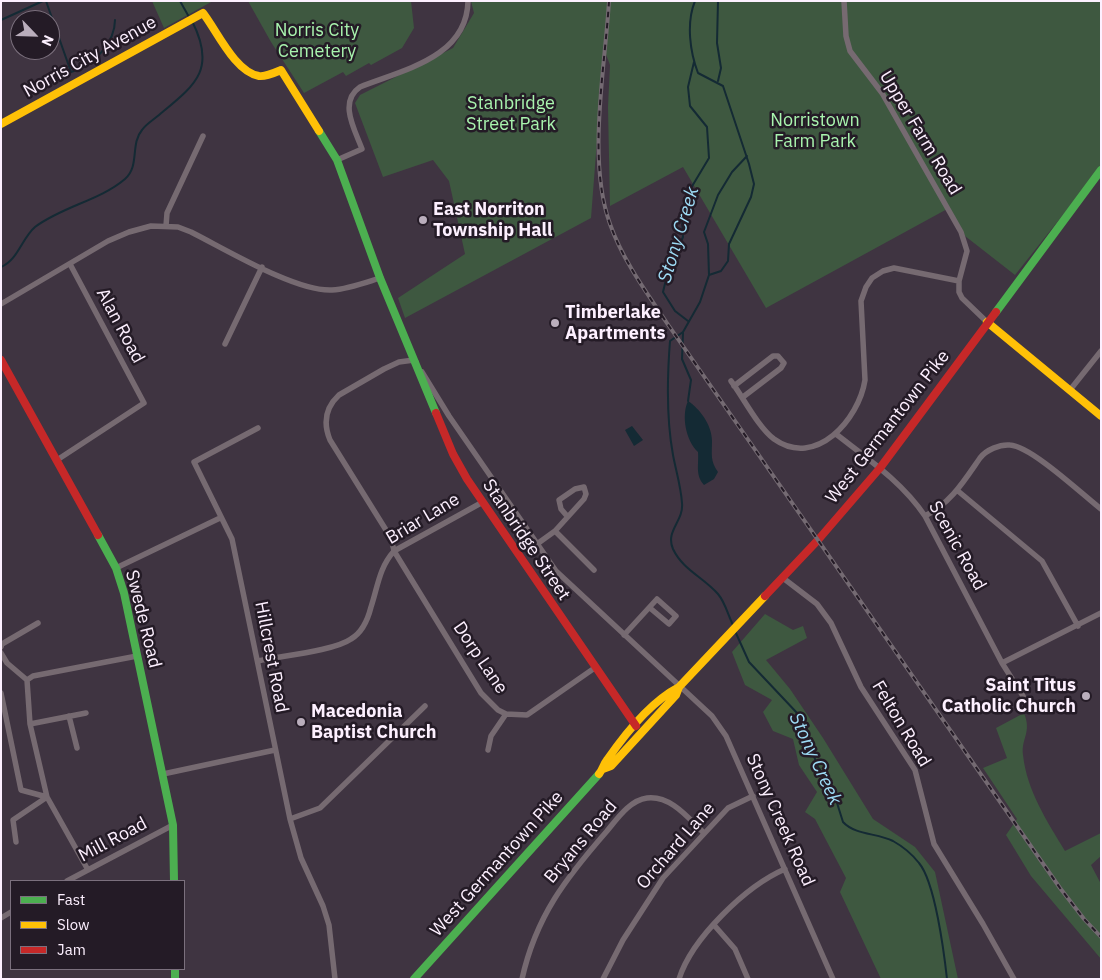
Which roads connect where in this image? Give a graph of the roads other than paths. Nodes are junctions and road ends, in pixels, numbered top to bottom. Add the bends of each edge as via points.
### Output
1 (468, 1) edge
2 (844, 1) edge
3 (282, 70) joint
4 (1, 124) edge
5 (203, 136) dead end
6 (337, 160) junction
7 (1101, 170) edge
8 (166, 226) junction
9 (70, 264) junction
10 (262, 267) junction
11 (380, 278) junction
12 (959, 281) junction
13 (1, 304) edge
14 (987, 322) junction
15 (225, 344) dead end
16 (1101, 350) edge
17 (1, 360) edge
18 (414, 360) junction
19 (1070, 390) junction
20 (743, 397) junction
21 (1101, 416) edge
22 (258, 428) dead end
23 (836, 434) junction
24 (57, 460) junction
25 (880, 468) junction
26 (958, 490) junction
27 (481, 502) junction
28 (1101, 509) edge
29 (567, 516) junction
30 (925, 516) junction
31 (220, 518) junction
32 (555, 531) junction
33 (537, 544) junction
34 (394, 550) junction
35 (116, 568) junction
36 (594, 570) dead end
37 (783, 578) junction
38 (650, 608) junction
39 (1101, 613) edge
40 (38, 623) dead end
41 (1078, 626) junction
42 (624, 635) junction
43 (1, 648) edge
44 (1, 653) edge
45 (137, 656) junction
46 (258, 661) junction
47 (1002, 663) junction
48 (596, 667) junction
49 (27, 680) junction
50 (679, 686) junction
51 (1, 692) edge
52 (1022, 696) dead end
53 (424, 706) dead end
54 (86, 713) dead end
55 (506, 714) junction
56 (70, 716) junction
57 (30, 724) junction
58 (636, 726) junction
59 (76, 748) dead end
60 (275, 750) junction
61 (488, 750) dead end
62 (603, 769) junction
63 (163, 774) junction
64 (47, 796) junction
65 (752, 796) junction
66 (290, 819) junction
67 (173, 826) junction
68 (704, 833) junction
69 (16, 842) dead end
70 (785, 869) junction
71 (88, 870) junction
72 (69, 880) edge
73 (174, 880) edge
74 (714, 925) junction
75 (335, 979) edge
76 (414, 979) edge
77 (522, 979) edge
78 (603, 979) edge
79 (678, 979) edge
80 (748, 979) edge
81 (833, 979) edge
82 (1014, 979) edge

1 - 6 street via 463,25 456,38 441,53 360,87 353,93 349,110 362,149
2 - 12 street, Upper Farm Road via 850,51 882,93 966,245 967,256
3 - 4 main road, Norris City Avenue via 266,76 252,75 238,62 203,13
3 - 6 main road, Stanbridge Street
5 - 8 street via 167,213
6 - 11 main road, Stanbridge Street
7 - 14 main road, West Germantown Pike
8 - 9 street via 129,232
8 - 10 street via 191,232
9 - 13 street
9 - 24 street, Alan Road via 144,403
10 - 11 street via 319,289 342,288
10 - 15 street
11 - 18 main road, Stanbridge Street
12 - 14 street via 961,295
12 - 23 street via 894,268 872,278 862,294 864,385 858,404
14 - 19 main road
14 - 25 main road, West Germantown Pike
16 - 19 street
17 - 24 main road, Swede Road
18 - 27 main road, Stanbridge Street via 453,454
18 - 33 street, Stanbridge Street
18 - 34 street, Dorp Lane via 398,362 339,395 332,401 325,418 330,440 391,538
19 - 21 main road
20 - 20 street via 732,383 773,356 783,359 781,368
20 - 23 street via 768,434 791,447 809,448
22 - 31 street, Hillcrest Road via 194,462
23 - 25 street, Scenic Road
24 - 35 main road, Swede Road
25 - 30 street, Scenic Road via 904,489
25 - 37 main road, West Germantown Pike
26 - 28 street via 982,455 1011,444 1034,456
26 - 30 street via 938,510
26 - 41 street via 1042,561
27 - 34 street, Briar Lane
27 - 48 main road, Stanbridge Street
29 - 29 street via 584,499 584,487 559,500 561,510
29 - 32 street
30 - 47 street, Scenic Road
31 - 35 street
31 - 46 street, Hillcrest Road via 232,539
32 - 33 street
32 - 36 street
33 - 42 street, Stanbridge Street via 556,571
34 - 46 street, Briar Lane via 384,563 368,616 352,639
34 - 55 street, Dorp Lane via 481,693
35 - 45 main road, Swede Road
37 - 50 main road, West Germantown Pike
37 - 82 street, Felton Road via 817,604 831,623 861,687 915,770 934,844
38 - 38 street via 657,599 676,616 669,624
38 - 42 street
39 - 41 street
40 - 43 street via 2,644
41 - 47 street
42 - 50 street, Stanbridge Street
44 - 49 street via 7,663
45 - 49 street via 33,676
45 - 63 main road, Swede Road
46 - 60 street, Hillcrest Road
47 - 52 street, Scenic Road
48 - 55 street, Dorp Lane via 527,715
48 - 58 main road, Stanbridge Street
49 - 57 street
50 - 58 main road, West Germantown Pike via 670,690
50 - 62 main road, West Germantown Pike via 676,696 611,766
50 - 65 street, Stony Creek Road via 712,716 726,736
51 - 64 street via 21,790
53 - 66 street via 320,808
54 - 56 street
55 - 61 street via 491,736
56 - 57 street
56 - 59 street
57 - 64 street
58 - 62 main road, West Germantown Pike via 605,762
60 - 63 street
60 - 66 street, Hillcrest Road
62 - 76 main road, West Germantown Pike
63 - 67 main road, Swede Road
64 - 69 street via 12,820
64 - 71 street
65 - 68 street, Orchard Lane via 728,808
65 - 70 street, Stony Creek Road
66 - 75 street, Hillcrest Road via 301,858 329,925
67 - 71 street, Mill Road
67 - 73 main road, Swede Road
68 - 77 street, Bryans Road via 680,810 662,800 646,798 630,806 580,861 552,900 530,949
68 - 78 street, Orchard Lane via 658,885
70 - 74 street via 760,882
70 - 81 street, Stony Creek Road
71 - 72 street, Mill Road
74 - 79 street
74 - 80 street via 734,949

